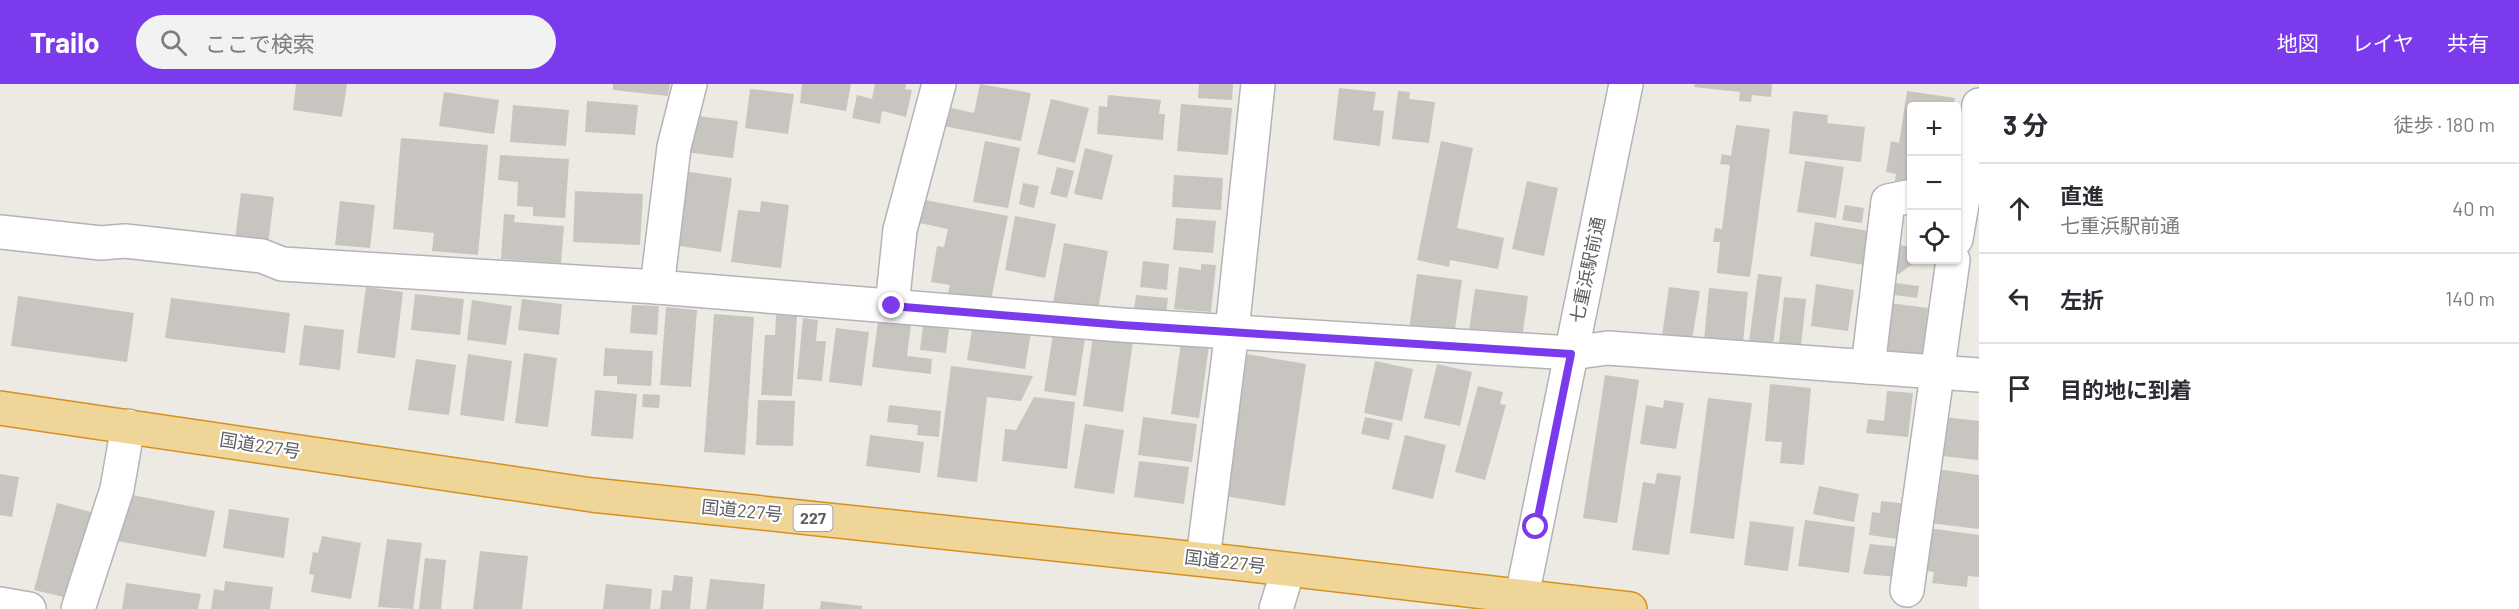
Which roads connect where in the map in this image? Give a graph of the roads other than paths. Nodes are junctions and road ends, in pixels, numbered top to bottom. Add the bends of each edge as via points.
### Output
1 (690, 84) edge
2 (939, 84) edge
3 (1258, 84) edge
4 (1626, 84) edge
5 (1979, 105) edge
6 (1961, 186) edge
7 (1907, 197) edge
8 (0, 232) edge
9 (1952, 264) edge
10 (657, 287) junction
11 (892, 306) junction
12 (1232, 331) junction
13 (1571, 354) junction
14 (1868, 367) junction
15 (1936, 372) junction
16 (1979, 375) edge
17 (0, 408) edge
18 (128, 426) junction
19 (1203, 559) junction
20 (1288, 570) junction
21 (1907, 590) dead end
22 (1522, 596) junction
23 (0, 604) edge
24 (29, 609) edge
25 (78, 609) edge
26 (1276, 609) edge
27 (1630, 609) edge

1 - 10 street via 674,147
2 - 11 street via 900,230
3 - 12 street
4 - 13 street, 七重浜駅前通
5 - 6 street
7 - 14 street via 1888,201
8 - 10 street via 262,256 282,264
9 - 15 street
10 - 11 street
11 - 12 street
12 - 13 street
12 - 19 street
13 - 14 street via 1608,348
13 - 22 street, 七重浜駅前通
14 - 15 street
15 - 16 street
15 - 21 street
17 - 18 highway, 国道227号 / 227
18 - 19 highway, 国道227号 / 227 via 592,495
18 - 25 street via 117,489
19 - 20 highway, 国道227号 / 227
20 - 22 highway, 国道227号 / 227
20 - 26 street
22 - 27 highway, 国道227号 / 227
23 - 24 street

